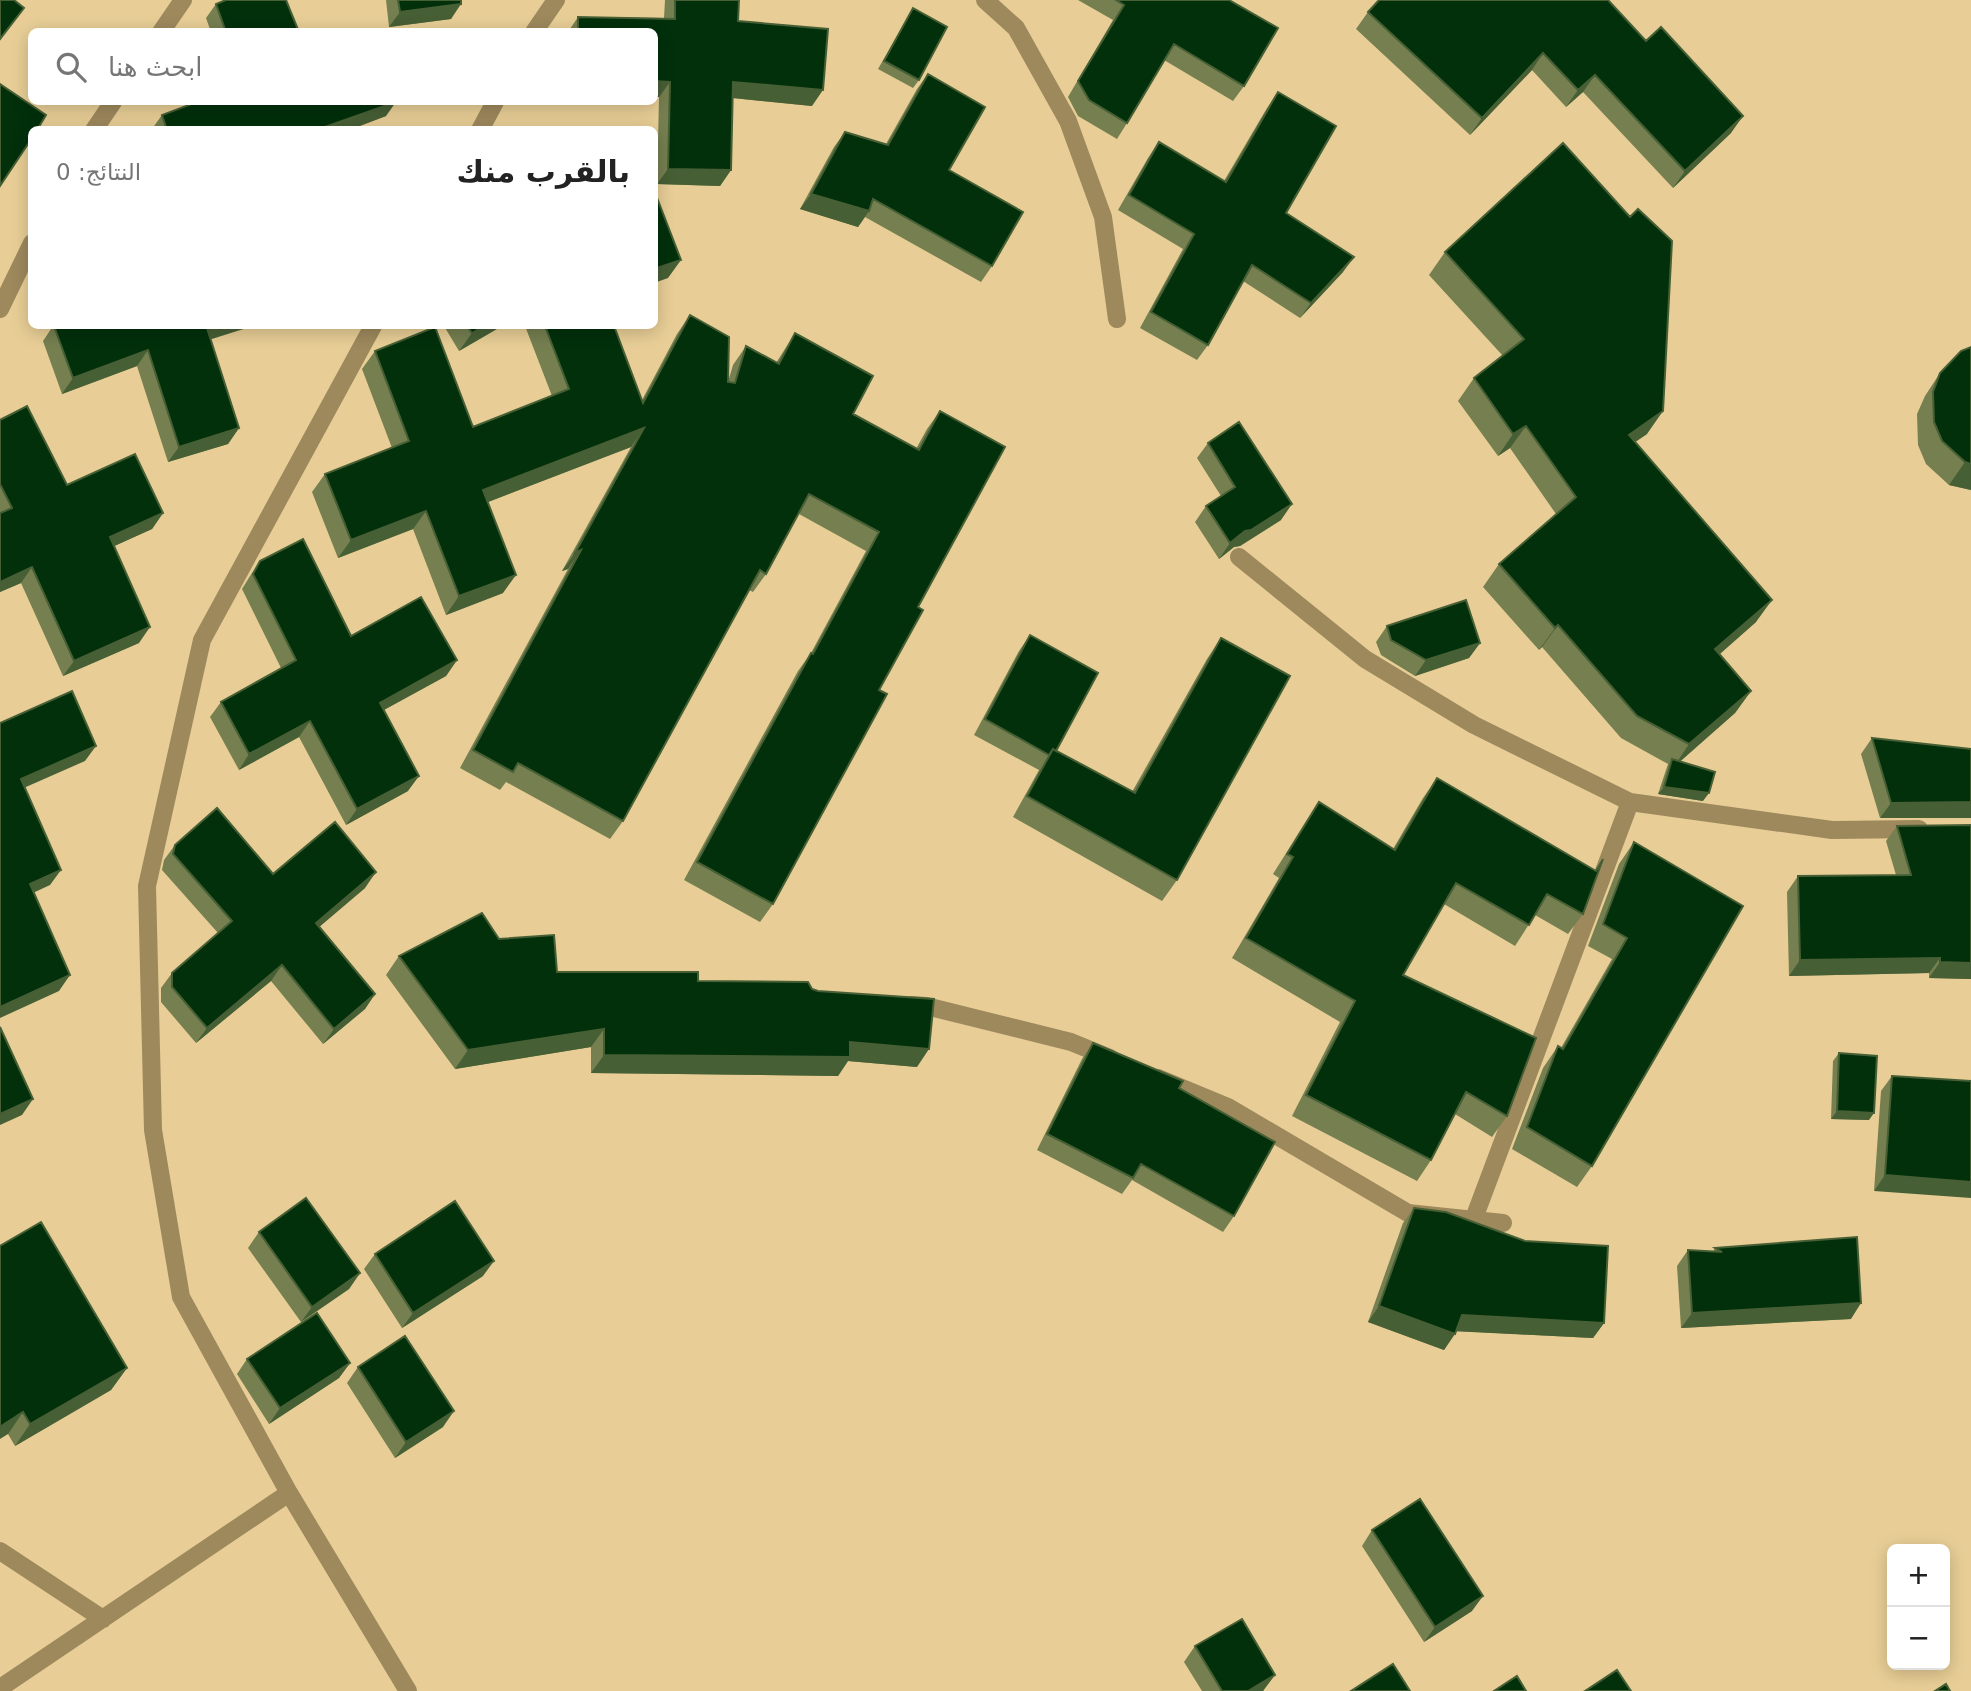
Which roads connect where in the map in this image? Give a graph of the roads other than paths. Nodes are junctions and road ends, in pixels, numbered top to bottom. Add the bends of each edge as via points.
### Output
1 (183, 0) edge
2 (556, 0) edge
3 (985, 0) edge
4 (164, 28) edge
5 (537, 28) edge
6 (111, 105) edge
7 (493, 105) edge
8 (97, 126) edge
9 (482, 126) edge
10 (28, 251) edge
11 (0, 309) edge
12 (1117, 319) dead end
13 (371, 329) edge
14 (1239, 556) edge
15 (1629, 802) junction
16 (1943, 829) edge
17 (900, 1004) edge
18 (1474, 1221) junction
19 (1503, 1223) dead end
20 (289, 1493) junction
21 (0, 1551) edge
22 (103, 1619) junction
23 (0, 1688) edge
24 (408, 1691) edge

1 - 4 street
2 - 5 street
3 - 12 street via 1016,29 1068,121 1103,217
6 - 8 street
7 - 9 street
10 - 11 street
13 - 20 street via 202,639 147,886 153,1130 181,1297
14 - 15 street via 1365,659 1474,725
15 - 16 street via 1832,830
15 - 18 street
17 - 18 street via 926,1006 1071,1042 1228,1107 1408,1213
18 - 19 street
20 - 22 street
20 - 24 street
21 - 22 street
22 - 23 street

